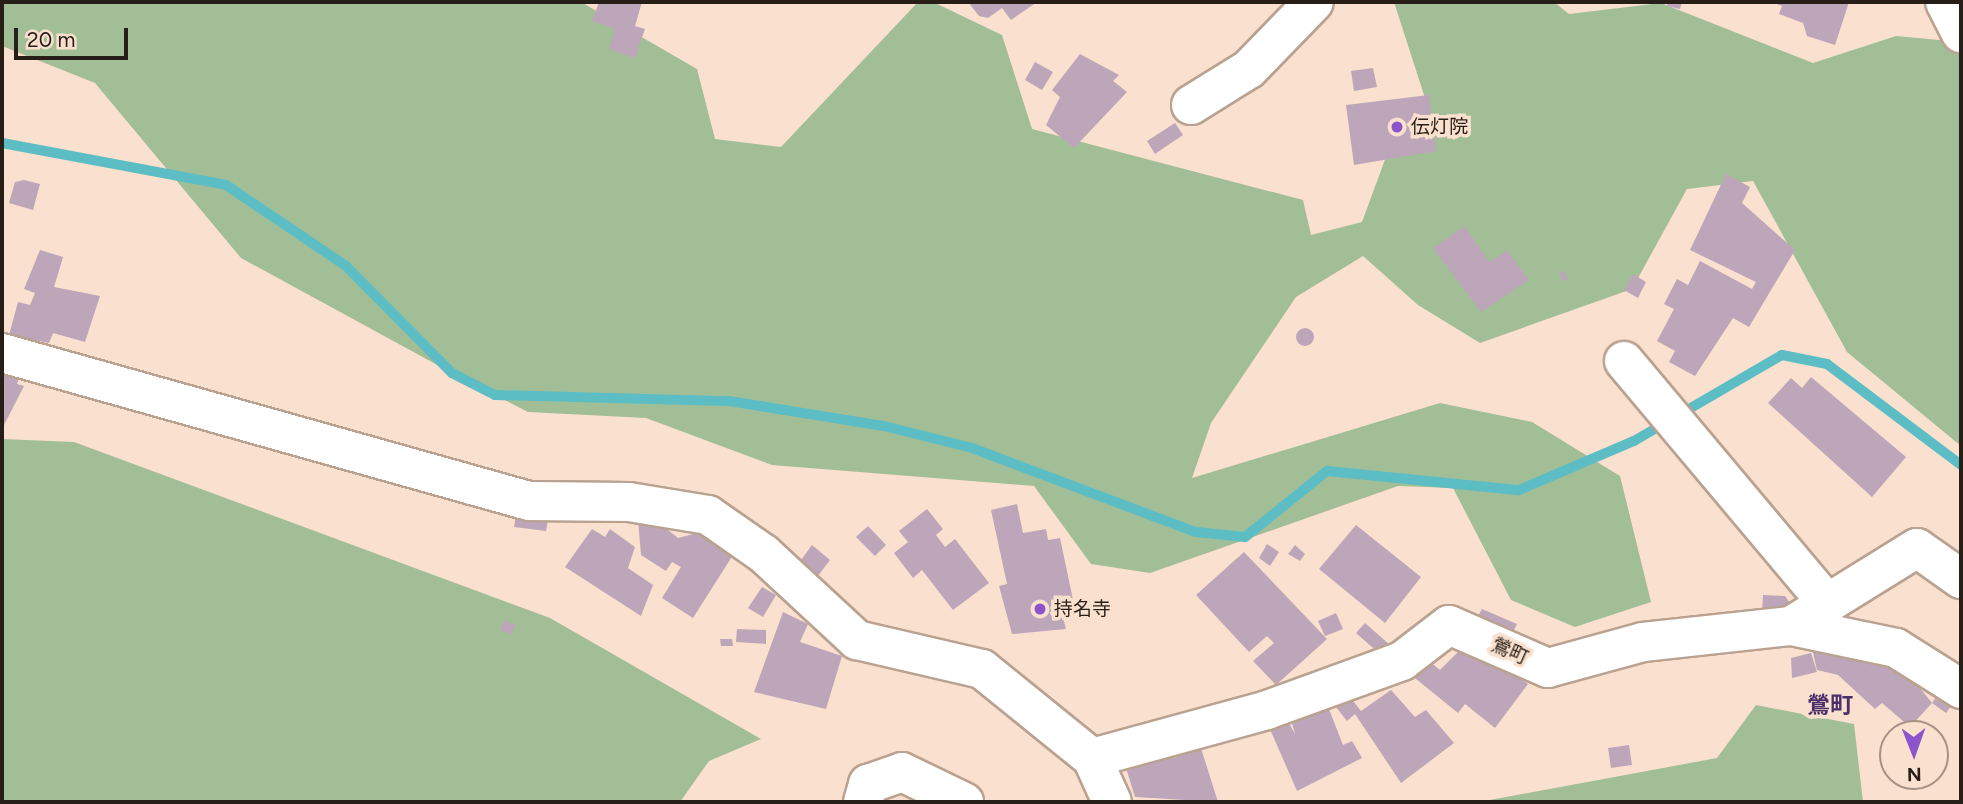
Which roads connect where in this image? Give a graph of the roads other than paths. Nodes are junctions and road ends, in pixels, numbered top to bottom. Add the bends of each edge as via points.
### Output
1 (1314, 2) edge
2 (1945, 2) edge
3 (1961, 33) edge
4 (1191, 105) dead end
5 (2, 353) edge
6 (1624, 360) dead end
7 (1961, 579) edge
8 (1828, 604) junction
9 (1791, 626) junction
10 (1961, 689) edge
11 (1092, 758) junction
12 (863, 802) edge
13 (964, 802) edge
14 (1112, 802) edge

1 - 4 street via 1249,69
2 - 3 street
5 - 11 street via 529,501 629,502 708,515 764,555 857,640 982,669
6 - 8 street
7 - 8 street, 鶯町 via 1917,548
8 - 9 street, 鶯町
9 - 10 street via 1896,648
9 - 11 street, 鶯町 via 1643,642 1548,668 1448,625 1402,661 1267,710
11 - 14 street
12 - 13 street via 868,784 902,772

